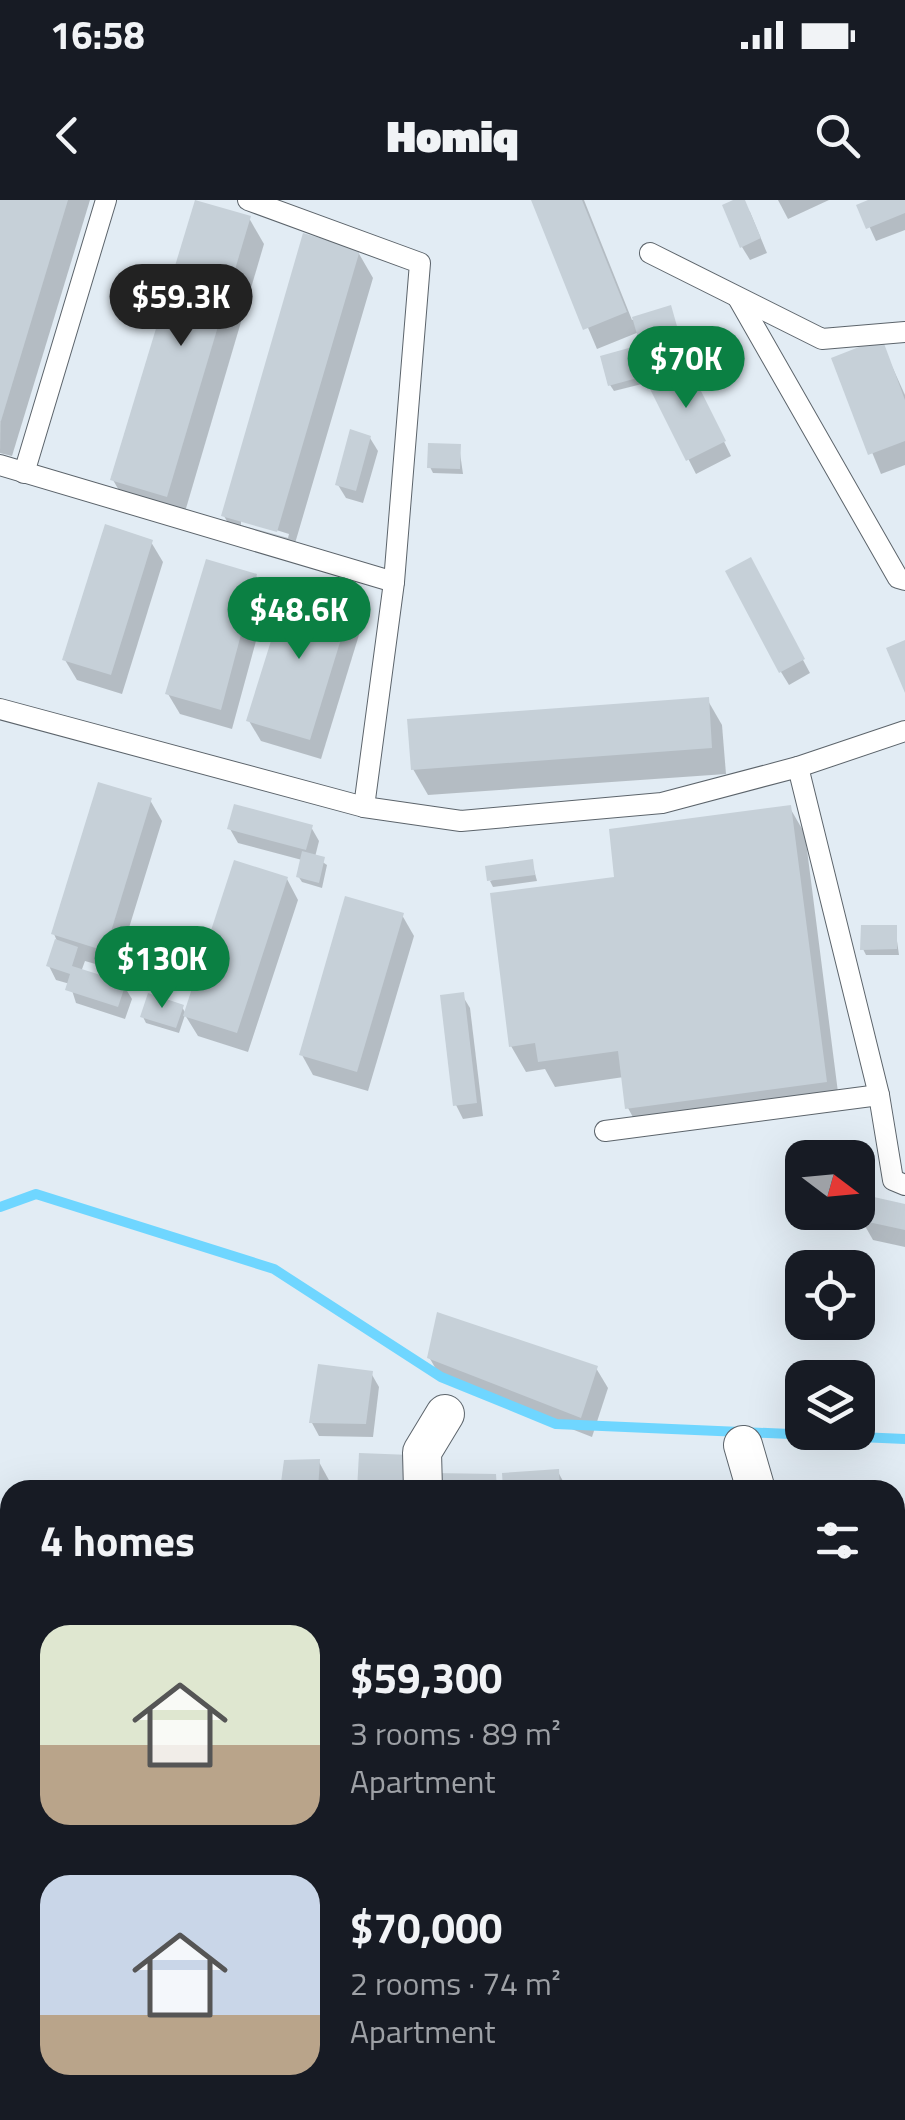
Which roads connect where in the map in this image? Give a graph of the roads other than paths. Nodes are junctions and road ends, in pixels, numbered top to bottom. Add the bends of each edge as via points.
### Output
1 (106, 200) edge
2 (248, 200) edge
3 (650, 253) dead end
4 (738, 298) junction
5 (905, 332) edge
6 (0, 464) edge
7 (24, 473) junction
8 (905, 580) edge
9 (394, 582) junction
10 (0, 709) edge
11 (905, 731) edge
12 (798, 768) junction
13 (364, 807) junction
14 (879, 1095) junction
15 (605, 1131) dead end
16 (905, 1185) edge
17 (445, 1414) dead end
18 (743, 1444) dead end
19 (423, 1480) edge
20 (753, 1480) edge

1 - 7 lane
2 - 9 lane via 420,263
3 - 4 lane
4 - 5 lane via 822,339
4 - 8 lane via 898,578
6 - 7 lane
7 - 9 lane
9 - 13 lane
10 - 13 lane
11 - 12 lane
12 - 13 lane via 644,805 461,821
12 - 14 lane
14 - 15 lane
14 - 16 lane via 893,1180
17 - 19 street via 422,1452
18 - 20 street

